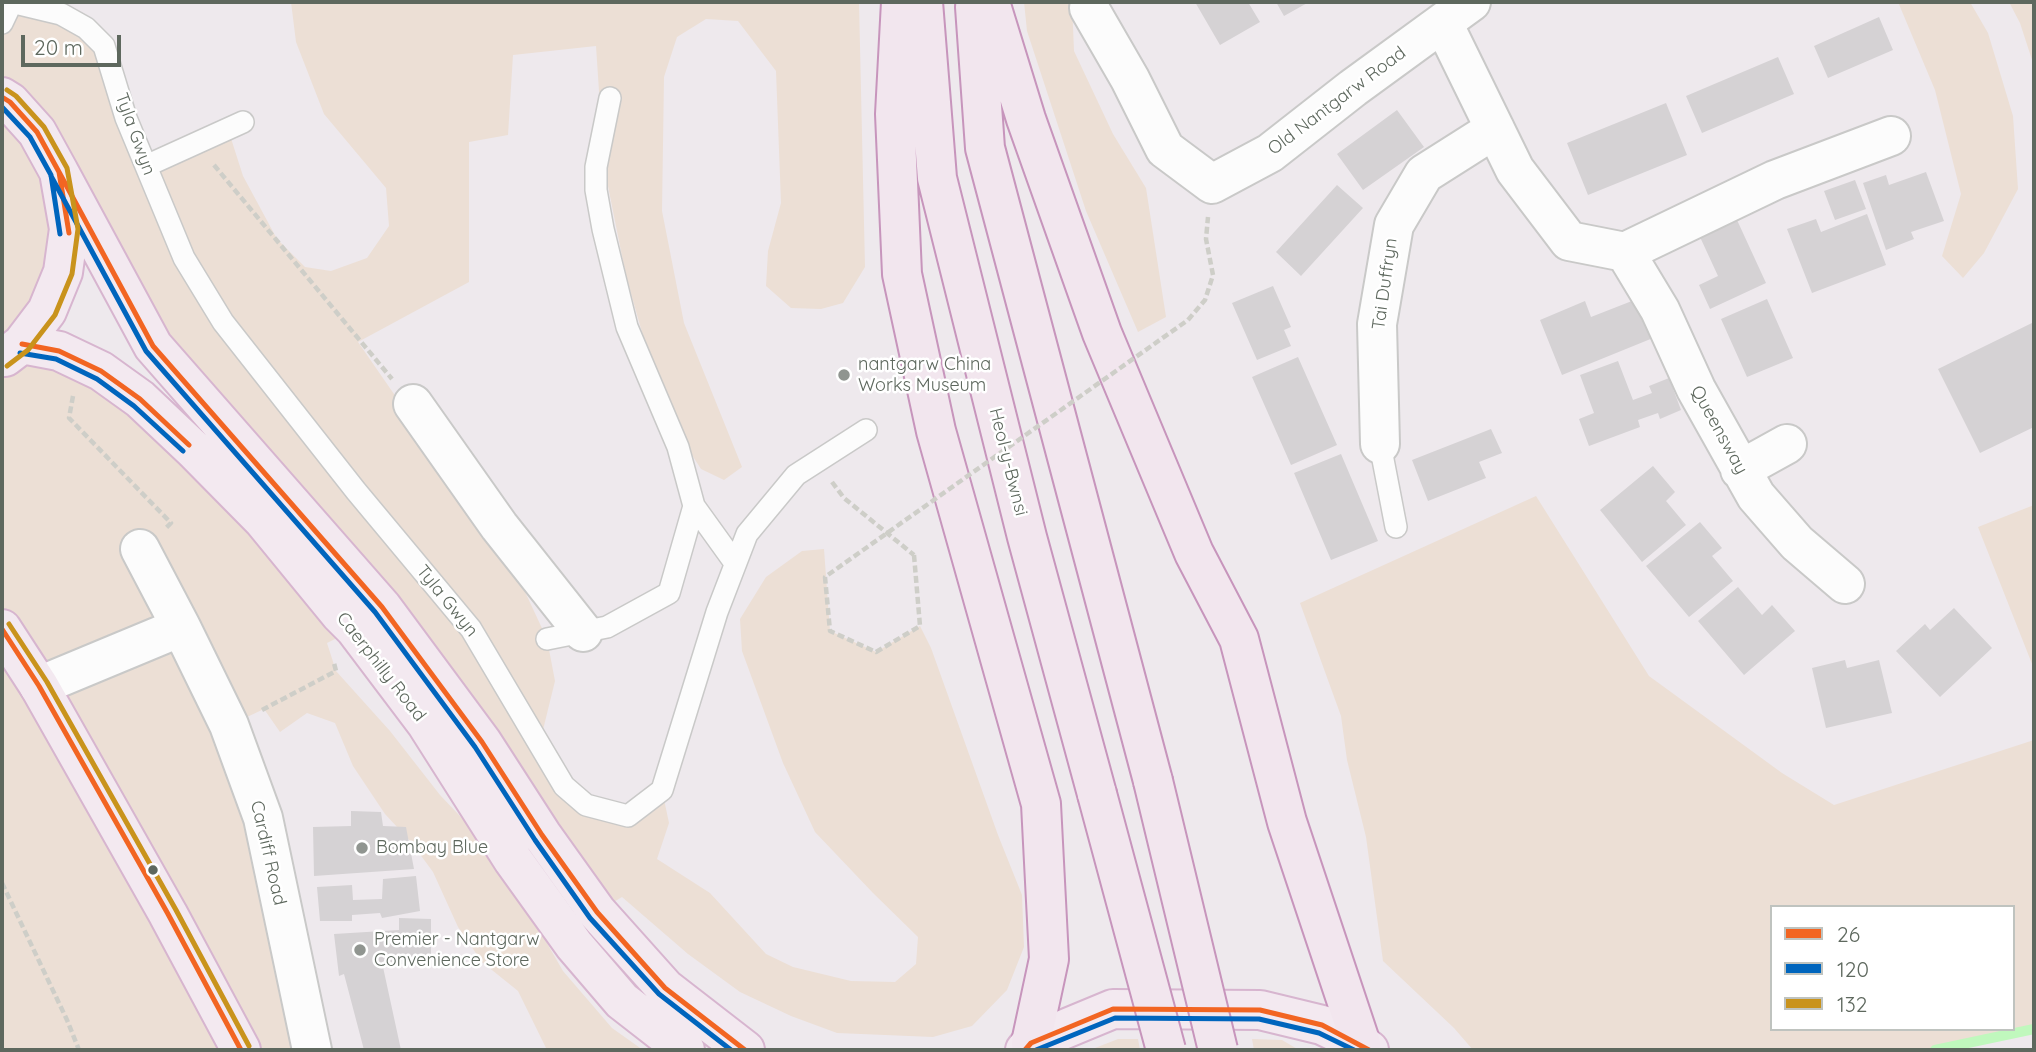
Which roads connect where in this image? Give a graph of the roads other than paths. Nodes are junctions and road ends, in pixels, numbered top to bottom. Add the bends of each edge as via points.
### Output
1 (11, 2) edge
2 (901, 2) edge
3 (923, 2) edge
4 (974, 2) edge
5 (990, 2) edge
6 (1090, 2) edge
7 (1457, 13) edge
8 (2, 23) edge
9 (2, 97) edge
10 (610, 98) dead end
11 (243, 122) dead end
12 (1495, 129) junction
13 (1891, 136) dead end
14 (146, 166) junction
15 (59, 172) junction
16 (1625, 252) junction
17 (12, 352) edge
18 (413, 404) road end
19 (866, 430) dead end
20 (1380, 444) joint
21 (1787, 444) dead end
22 (1740, 470) junction
23 (694, 506) junction
24 (1396, 527) dead end
25 (140, 549) road end
26 (735, 563) junction
27 (1845, 584) dead end
28 (181, 626) junction
29 (2, 629) edge
30 (565, 635) joint
31 (39, 686) junction
32 (1028, 1047) edge
33 (1365, 1047) edge
34 (240, 1050) edge
35 (312, 1050) edge
36 (685, 1050) edge
37 (745, 1050) edge
38 (1166, 1050) edge
39 (1218, 1050) edge

1 - 8 lane
1 - 14 lane, Tyla Gwyn via 61,14 86,28 104,46
2 - 32 highway via 895,114 902,274 936,431 1041,804 1049,959
3 - 38 highway, Heol-y-Bwnsi, bridge via 937,178 1027,537
4 - 39 highway, bridge via 985,148 1153,781
5 - 33 highway via 1102,333 1194,553 1239,639 1287,822
6 - 7 street, Old Nantgarw Road via 1089,8 1165,149 1212,184 1270,153
7 - 12 street
9 - 15 main road, Caerphilly Road via 37,132
10 - 23 lane via 596,167 603,229 627,327 678,447
11 - 14 lane
12 - 16 street via 1515,170 1569,241
12 - 20 street, Tai Duffryn via 1424,174 1394,225 1377,324
13 - 16 street via 1775,180
14 - 26 lane, Tyla Gwyn via 184,258 223,322 471,629 564,786 586,805 628,816 662,790
15 - 17 main road via 69,229 64,272 47,311
15 - 37 main road, Caerphilly Road via 153,346 382,607 482,742 597,912 665,988
16 - 22 street, Queensway via 1660,310
17 - 36 main road, Caerphilly Road via 59,351 102,371 140,399 263,520 426,723 513,860 574,945 622,1001
18 - 30 street via 499,526
19 - 26 lane, Tyla Gwyn via 796,475 745,537
20 - 24 lane
21 - 22 street
22 - 27 street, Queensway via 1797,543
23 - 26 lane
23 - 30 lane via 668,593 607,626
25 - 28 street, Cardiff Road
28 - 31 street
28 - 35 street, Cardiff Road via 229,725 263,818
29 - 31 main road
31 - 34 main road
32 - 33 main road via 1113,1009 1260,1010 1322,1025

